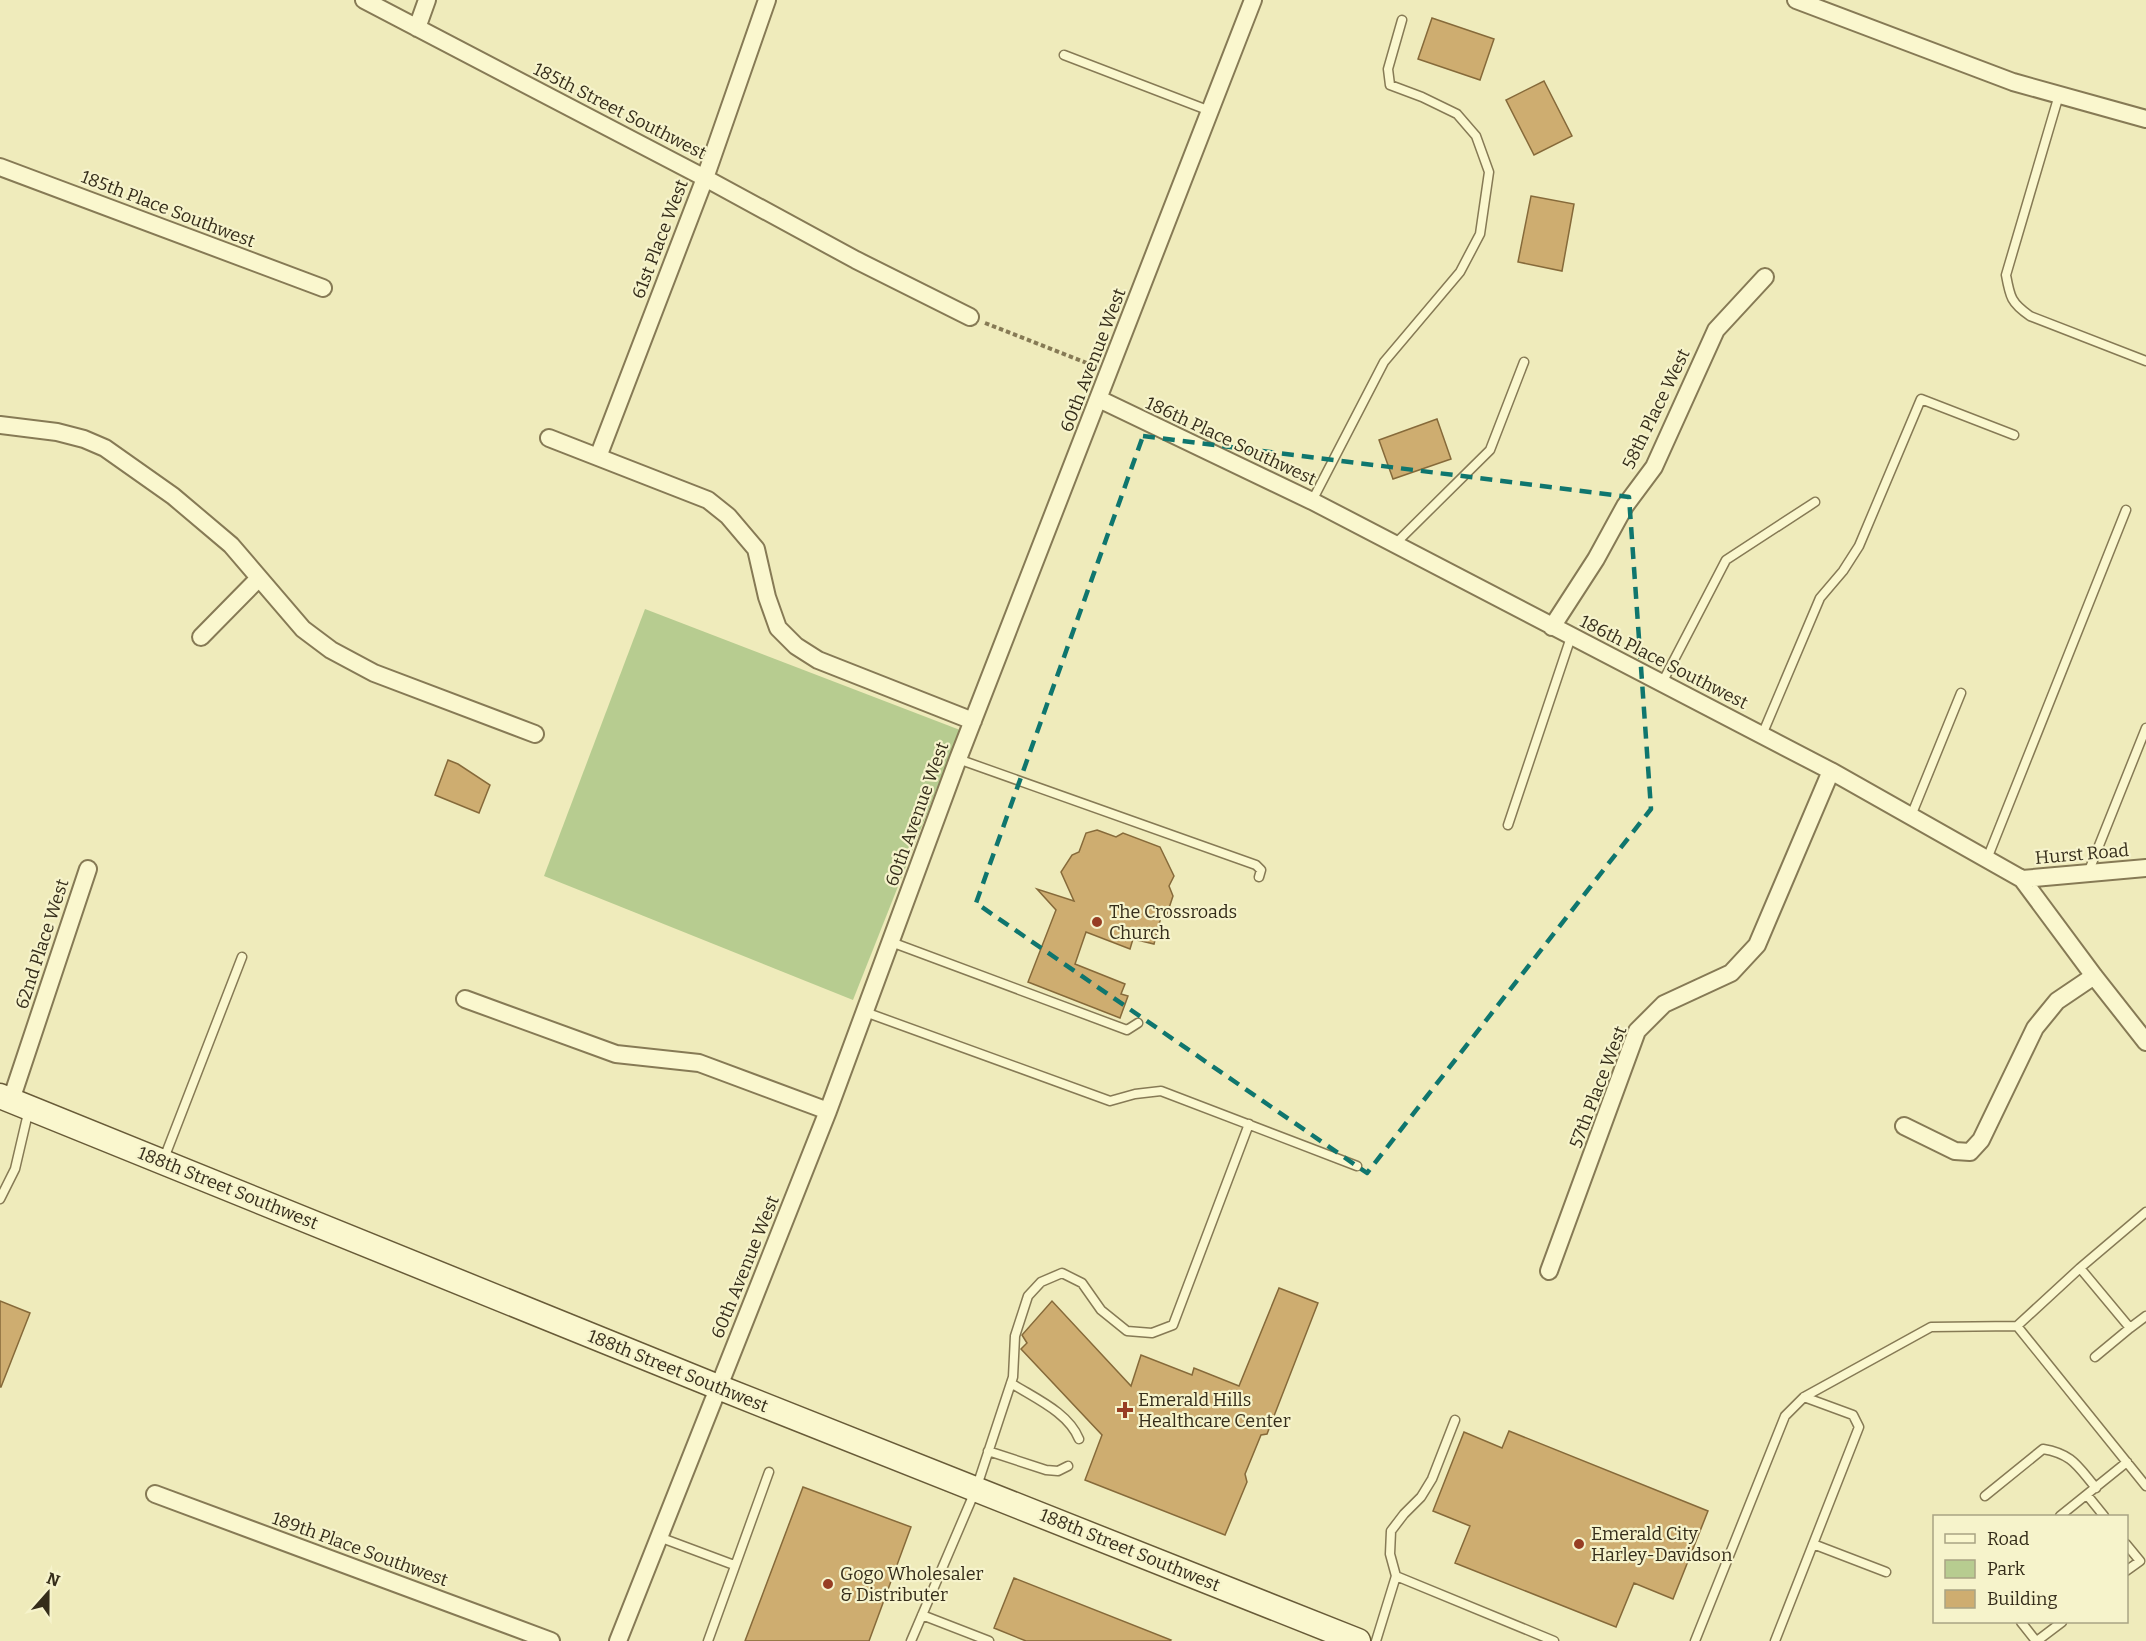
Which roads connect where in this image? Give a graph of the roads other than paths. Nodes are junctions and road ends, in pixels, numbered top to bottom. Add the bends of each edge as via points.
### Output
1 (364, 0) edge
2 (427, 0) edge
3 (768, 0) edge
4 (1253, 0) edge
5 (1796, 0) edge
6 (1817, 4) edge
7 (1402, 20) dead end
8 (417, 28) junction
9 (1064, 56) dead end
10 (2059, 95) junction
11 (1210, 111) junction
12 (2146, 119) edge
13 (0, 167) edge
14 (705, 178) junction
15 (1765, 277) dead end
16 (323, 288) dead end
17 (970, 317) road end
18 (2146, 360) edge
19 (1524, 362) dead end
20 (1099, 399) junction
21 (0, 426) edge
22 (2014, 435) dead end
23 (549, 438) dead end
24 (598, 457) junction
25 (1312, 501) junction
26 (1815, 502) dead end
27 (2126, 510) dead end
28 (1395, 544) junction
29 (259, 578) junction
30 (1552, 627) junction
31 (201, 637) dead end
32 (1571, 637) junction
33 (1662, 683) junction
34 (1961, 693) dead end
35 (973, 721) junction
36 (2146, 728) edge
37 (535, 734) dead end
38 (1762, 735) junction
39 (958, 759) junction
40 (1831, 771) junction
41 (1911, 816) junction
42 (1508, 825) dead end
43 (1987, 860) junction
44 (2146, 868) edge
45 (88, 869) dead end
46 (2088, 873) junction
47 (1259, 877) dead end
48 (2022, 879) junction
49 (891, 942) junction
50 (242, 957) dead end
51 (2094, 976) junction
52 (465, 999) dead end
53 (864, 1012) junction
54 (1137, 1023) dead end
55 (2146, 1042) edge
56 (13, 1101) edge
57 (828, 1111) junction
58 (1249, 1124) junction
59 (1904, 1126) dead end
60 (163, 1162) junction
61 (1357, 1166) dead end
62 (0, 1199) edge
63 (2146, 1212) edge
64 (2080, 1268) junction
65 (1549, 1271) dead end
66 (2146, 1316) edge
67 (2017, 1326) junction
68 (2130, 1328) junction
69 (2095, 1357) dead end
70 (1011, 1383) junction
71 (717, 1387) junction
72 (1804, 1397) junction
73 (1455, 1420) dead end
74 (1079, 1439) dead end
75 (988, 1451) junction
76 (2127, 1462) junction
77 (1068, 1466) dead end
78 (769, 1472) dead end
79 (2146, 1486) edge
80 (2096, 1488) junction
81 (976, 1489) junction
82 (155, 1494) dead end
83 (2087, 1495) junction
84 (1985, 1496) dead end
85 (2061, 1515) edge
86 (2103, 1515) edge
87 (659, 1537) junction
88 (1813, 1544) junction
89 (2128, 1545) edge
90 (734, 1565) junction
91 (2128, 1570) edge
92 (1886, 1572) dead end
93 (1396, 1576) junction
94 (922, 1615) junction
95 (2022, 1623) edge
96 (2061, 1623) edge
97 (551, 1641) edge
98 (618, 1641) edge
99 (708, 1641) edge
100 (911, 1641) edge
101 (989, 1641) edge
102 (1358, 1641) edge
103 (1376, 1641) edge
104 (1554, 1641) edge
105 (1695, 1641) edge
106 (1775, 1641) edge
107 (2037, 1641) edge

1 - 8 street, 185th Street Southwest
2 - 8 street
3 - 14 street, 61st Place West
4 - 11 street, 60th Avenue West
5 - 6 street
6 - 10 street via 2013,82
7 - 25 lane via 1388,69 1390,85 1457,114 1476,136 1489,172 1480,234 1460,272 1384,362
8 - 14 street, 185th Street Southwest
9 - 11 lane
10 - 12 street
10 - 18 lane via 2006,275 2009,293 2015,306 2030,316
11 - 20 street, 60th Avenue West
13 - 16 street, 185th Place Southwest
14 - 17 street, 185th Street Southwest
14 - 24 street, 61st Place West
15 - 30 street, 58th Place West via 1716,330 1654,467 1625,506
19 - 28 lane via 1490,450
20 - 25 street, 186th Place Southwest
20 - 35 street, 60th Avenue West
21 - 29 street via 57,432 105,448 182,503 231,545
22 - 38 lane via 1920,399 1859,546 1820,598
23 - 24 street
24 - 35 street via 708,500 728,516 756,549 778,628 796,646 818,660
25 - 28 street, 186th Place Southwest
26 - 33 lane via 1726,560
27 - 43 lane
28 - 30 street, 186th Place Southwest
29 - 31 street
29 - 37 street via 303,629 331,650 374,673
30 - 32 street, 186th Place Southwest
32 - 33 street, 186th Place Southwest
32 - 42 lane
33 - 38 street, 186th Place Southwest
34 - 41 lane
35 - 39 street, 60th Avenue West
36 - 46 lane
38 - 40 street, 186th Place Southwest
39 - 47 lane via 1256,865 1261,870
39 - 49 street, 60th Avenue West
40 - 41 street, 186th Place Southwest
40 - 65 street, 57th Place West via 1757,945 1731,973 1664,1004 1637,1031
41 - 43 street, 186th Place Southwest
43 - 48 street, 186th Place Southwest
44 - 46 street, Hurst Road
45 - 56 street, 62nd Place West
46 - 48 street, Hurst Road
48 - 51 street, 186th Place Southwest
49 - 53 street, 60th Avenue West
49 - 54 lane via 1127,1030
50 - 60 lane
51 - 55 street, 186th Place Southwest
51 - 59 street via 2057,1001 2035,1028 1981,1140 1970,1152 1955,1151
52 - 57 street via 616,1054 699,1063
53 - 57 street, 60th Avenue West
53 - 58 lane via 1110,1101 1161,1091
56 - 60 street, 188th Street Southwest
56 - 62 lane via 15,1169
57 - 71 street, 60th Avenue West
58 - 61 lane
58 - 70 lane via 1173,1325 1152,1333 1127,1331 1101,1310 1082,1283 1062,1273 1041,1282 1028,1296 1015,1336
60 - 71 street, 188th Street Southwest
63 - 64 lane
64 - 67 lane
64 - 68 lane
66 - 68 lane
67 - 72 lane via 1931,1327
67 - 76 lane
68 - 69 lane
70 - 74 lane via 1064,1418
70 - 75 lane
71 - 81 street, 188th Street Southwest
71 - 87 street, 60th Avenue West
72 - 88 lane via 1853,1415 1859,1427
72 - 105 lane via 1785,1416
73 - 93 lane via 1432,1479 1391,1531 1390,1554
75 - 77 lane via 1046,1470 1058,1471
75 - 81 lane
76 - 79 lane
76 - 80 lane
78 - 90 lane
80 - 83 lane
80 - 84 lane via 2069,1457 2043,1449
81 - 94 lane
81 - 102 street, 188th Street Southwest
82 - 97 street, 189th Place Southwest
83 - 85 lane
83 - 86 lane
87 - 90 lane
87 - 98 street, 60th Avenue West
88 - 92 lane
88 - 106 lane
89 - 91 lane via 2140,1561
90 - 99 lane
93 - 103 lane
93 - 104 lane
94 - 100 lane
94 - 101 lane
95 - 107 lane
96 - 107 lane

